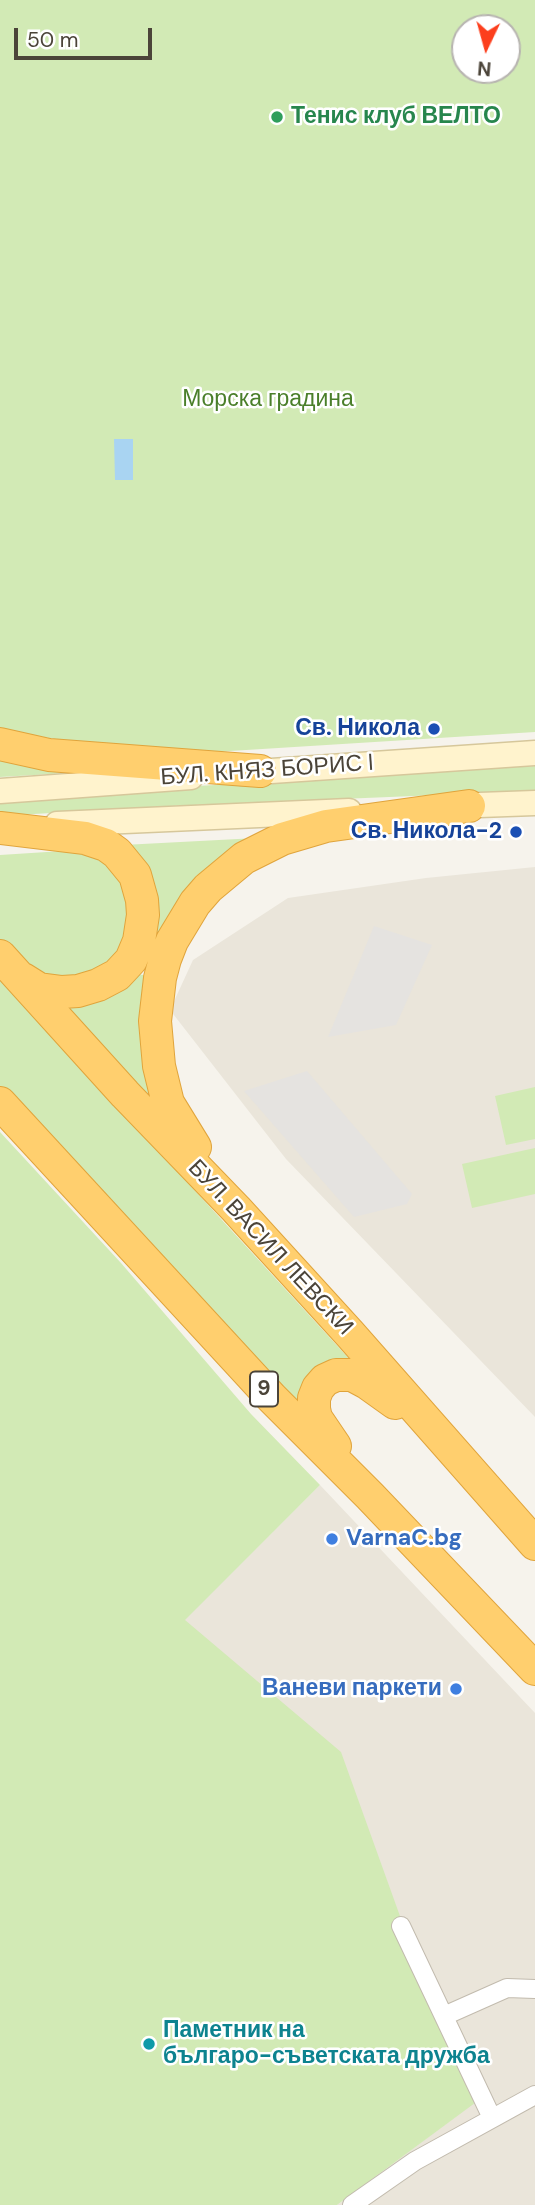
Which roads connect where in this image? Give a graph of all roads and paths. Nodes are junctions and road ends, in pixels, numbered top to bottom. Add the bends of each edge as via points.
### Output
1 (0, 744) edge
2 (535, 753) edge
3 (260, 771) junction
4 (0, 791) edge
5 (535, 803) edge
6 (469, 806) junction
7 (0, 828) edge
8 (9, 966) edge
9 (0, 1103) edge
10 (236, 1209) junction
11 (438, 1435) junction
12 (370, 1496) junction
13 (535, 1544) edge
14 (535, 1669) edge
15 (401, 1926) dead end
16 (535, 1989) edge
17 (444, 2016) junction
18 (535, 2095) edge
19 (492, 2118) junction
20 (352, 2205) edge

1 - 3 highway via 49,755
2 - 3 main road, БУЛ. КНЯЗ БОРИС I
3 - 4 main road, БУЛ. КНЯЗ БОРИС I
5 - 6 main road, БУЛ. КНЯЗ БОРИС I
6 - 7 main road, БУЛ. КНЯЗ БОРИС I
6 - 10 highway via 326,826 282,839 244,859 208,888 172,941 160,978 155,1021 162,1084 177,1120
7 - 8 highway via 85,838 106,845 135,875 143,915 131,960 117,975 88,989 40,989
8 - 10 highway, БУЛ. ВАСИЛ ЛЕВСКИ
9 - 12 highway, 9 via 272,1398
10 - 11 highway, БУЛ. ВАСИЛ ЛЕВСКИ
11 - 12 highway via 358,1377 345,1374 325,1380 314,1398 316,1418
11 - 13 highway, БУЛ. ВАСИЛ ЛЕВСКИ
12 - 14 highway, 9
15 - 17 street
16 - 17 street via 507,1988
17 - 19 street
18 - 19 street
19 - 20 street via 415,2161

